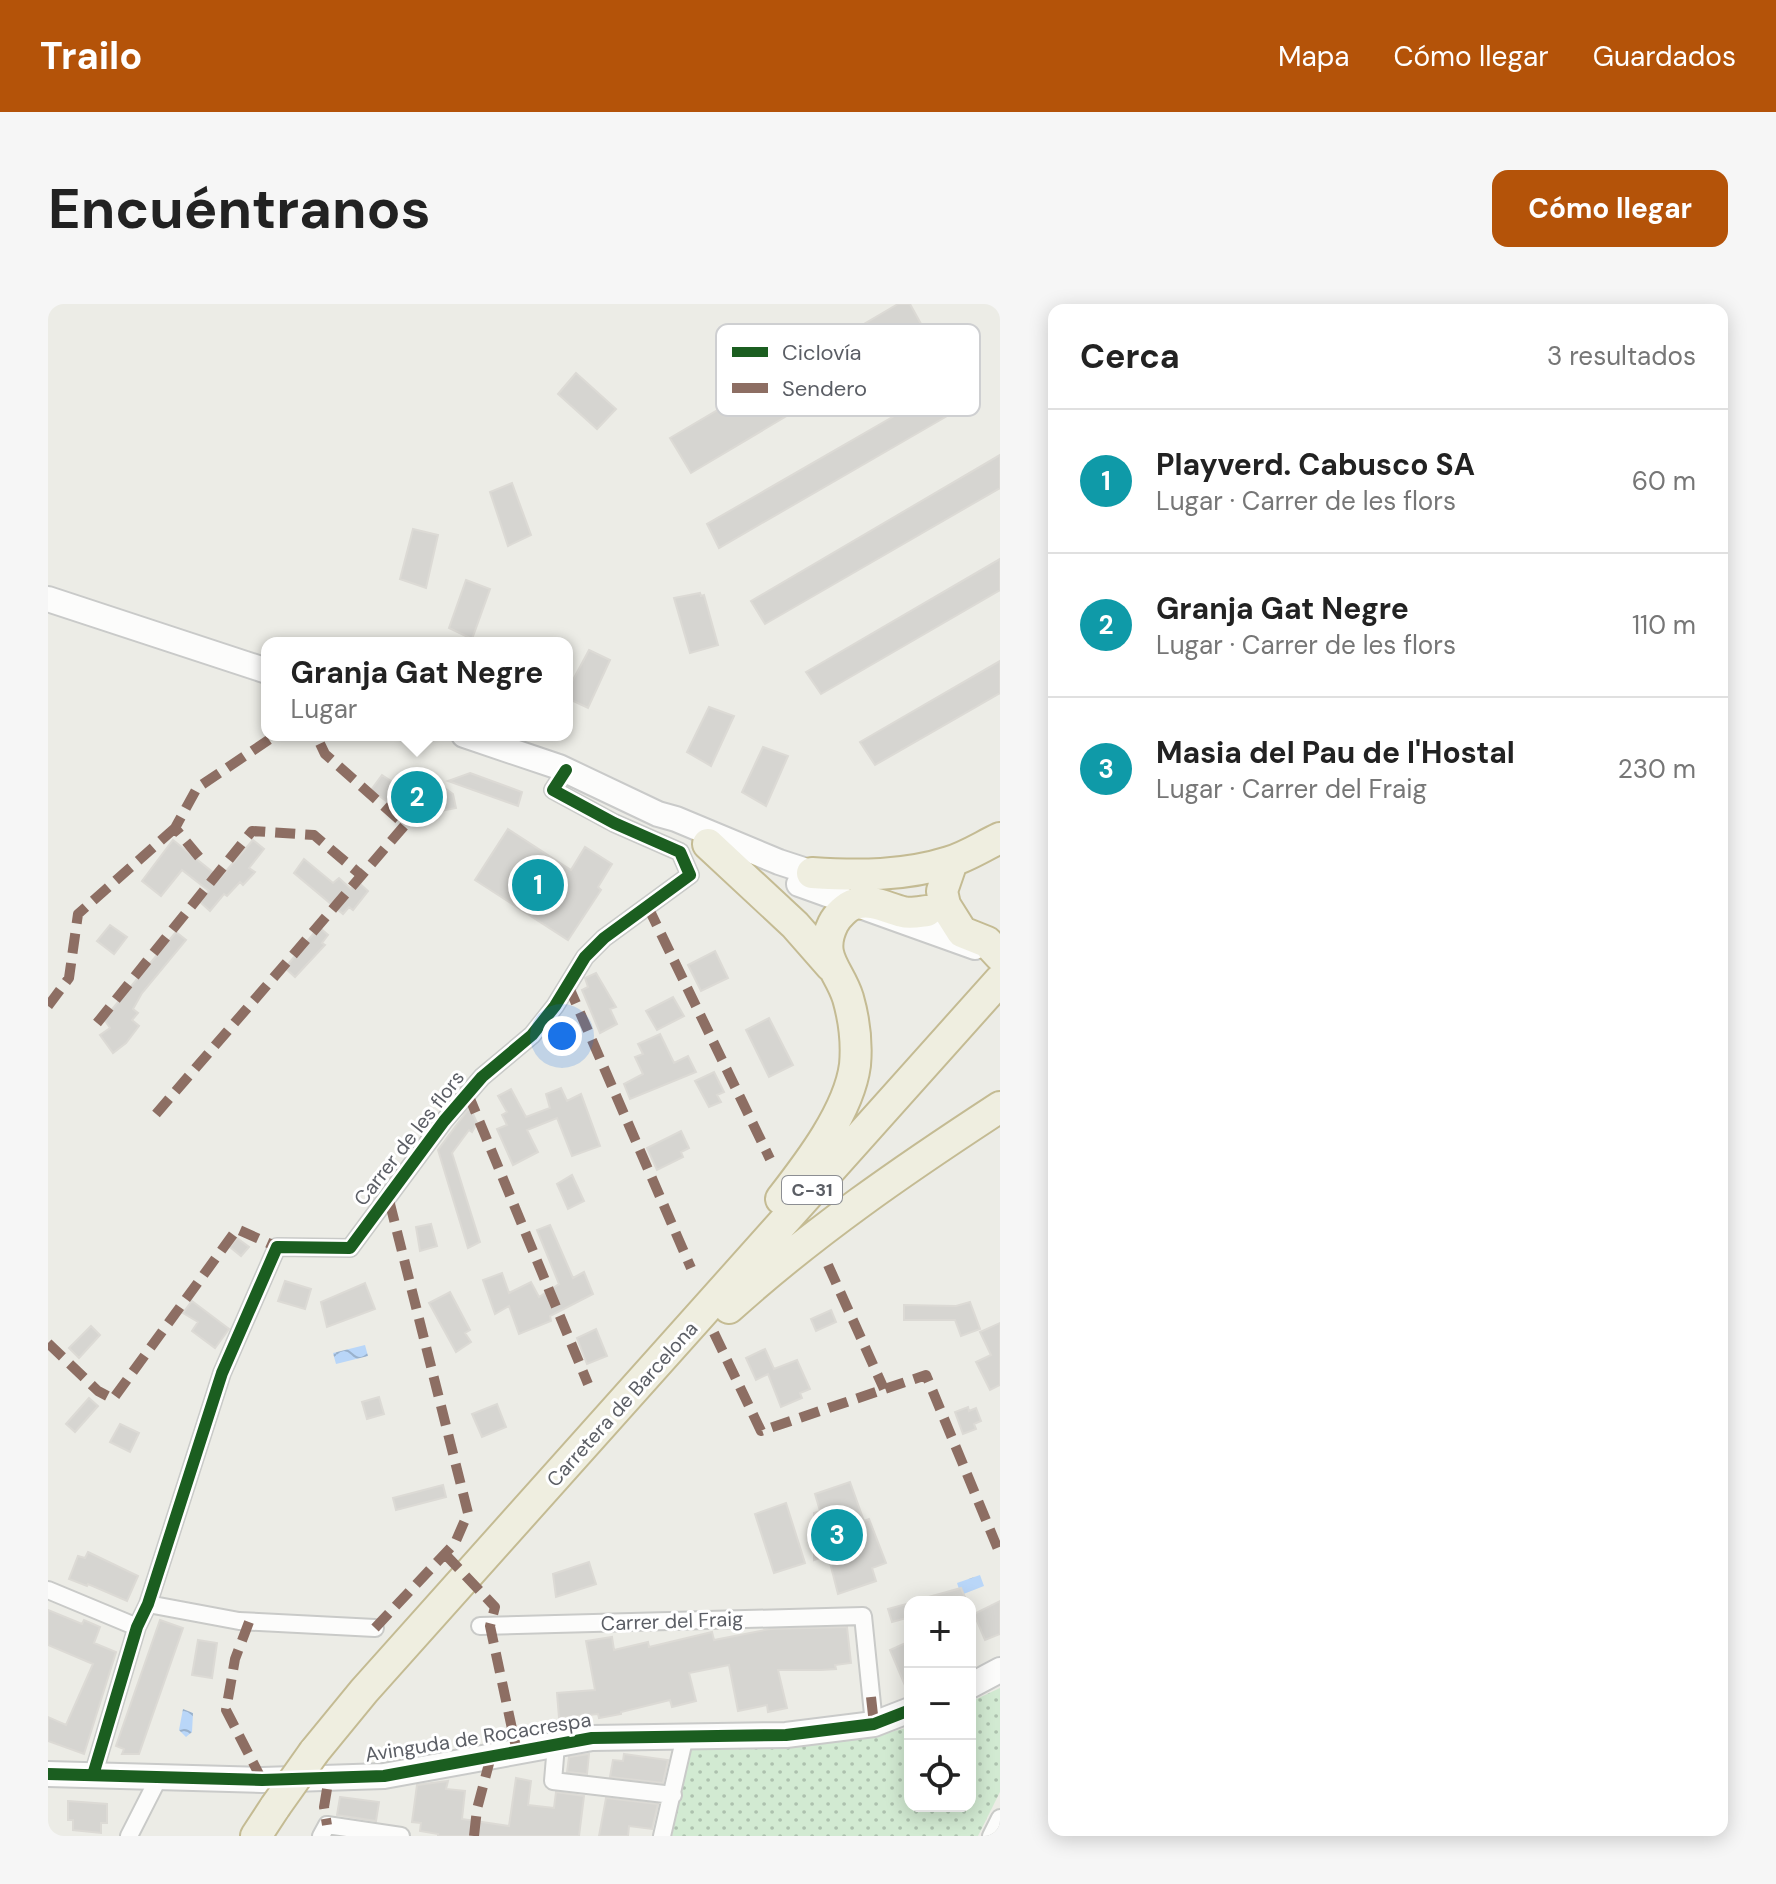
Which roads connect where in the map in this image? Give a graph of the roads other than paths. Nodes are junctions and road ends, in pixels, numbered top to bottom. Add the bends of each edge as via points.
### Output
1 (48, 599) edge
2 (261, 669) edge
3 (481, 741) edge
4 (566, 770) junction
5 (658, 814) junction
6 (1000, 838) edge
7 (708, 844) junction
8 (952, 862) junction
9 (812, 873) junction
10 (853, 904) junction
11 (941, 916) junction
12 (998, 953) edge
13 (831, 966) junction
14 (1000, 1107) edge
15 (625, 1400) junction
16 (48, 1590) edge
17 (148, 1604) junction
18 (480, 1626) dead end
19 (137, 1627) junction
20 (375, 1628) dead end
21 (1000, 1670) edge
22 (976, 1683) edge
23 (904, 1712) edge
24 (874, 1724) junction
25 (685, 1736) junction
26 (556, 1745) junction
27 (48, 1774) edge
28 (93, 1775) junction
29 (159, 1777) junction
30 (673, 1795) junction
31 (1000, 1818) edge
32 (324, 1831) edge
33 (129, 1836) edge
34 (256, 1836) edge
35 (401, 1836) edge
36 (662, 1836) edge
37 (991, 1836) edge

1 - 2 street
3 - 4 street
4 - 5 street
4 - 17 street, Carrer de les flors via 553,790 680,852 690,875 585,957 532,1035 482,1077 444,1121 350,1248 277,1247 222,1373
5 - 7 street
5 - 9 street
6 - 8 highway
7 - 10 street
7 - 13 highway
8 - 9 highway via 882,874
8 - 11 highway via 942,891
9 - 11 street
10 - 11 highway via 874,902 906,913
10 - 12 street
10 - 13 highway via 836,918 829,933
11 - 12 highway
12 - 15 highway, Carretera de Barcelona / C-31
13 - 15 highway via 847,994 855,1043 855,1066 841,1107 792,1185
14 - 15 highway via 785,1258
15 - 34 highway, Carretera de Barcelona / C-31, bridge via 364,1691
16 - 19 street
17 - 19 street
17 - 20 street via 239,1621
18 - 24 street, Carrer del Fraig via 863,1616
19 - 28 street
21 - 22 street
23 - 24 street, Avinguda de Rocacrespa
24 - 25 street, Avinguda de Rocacrespa via 786,1735
25 - 26 street, Avinguda de Rocacrespa via 592,1738
25 - 30 street
26 - 29 street, Avinguda de Rocacrespa via 384,1776
26 - 30 street via 553,1781
27 - 28 street, Avinguda de Rocacrespa
28 - 29 street, Avinguda de Rocacrespa
29 - 33 street
30 - 36 street
31 - 37 street
32 - 35 street

